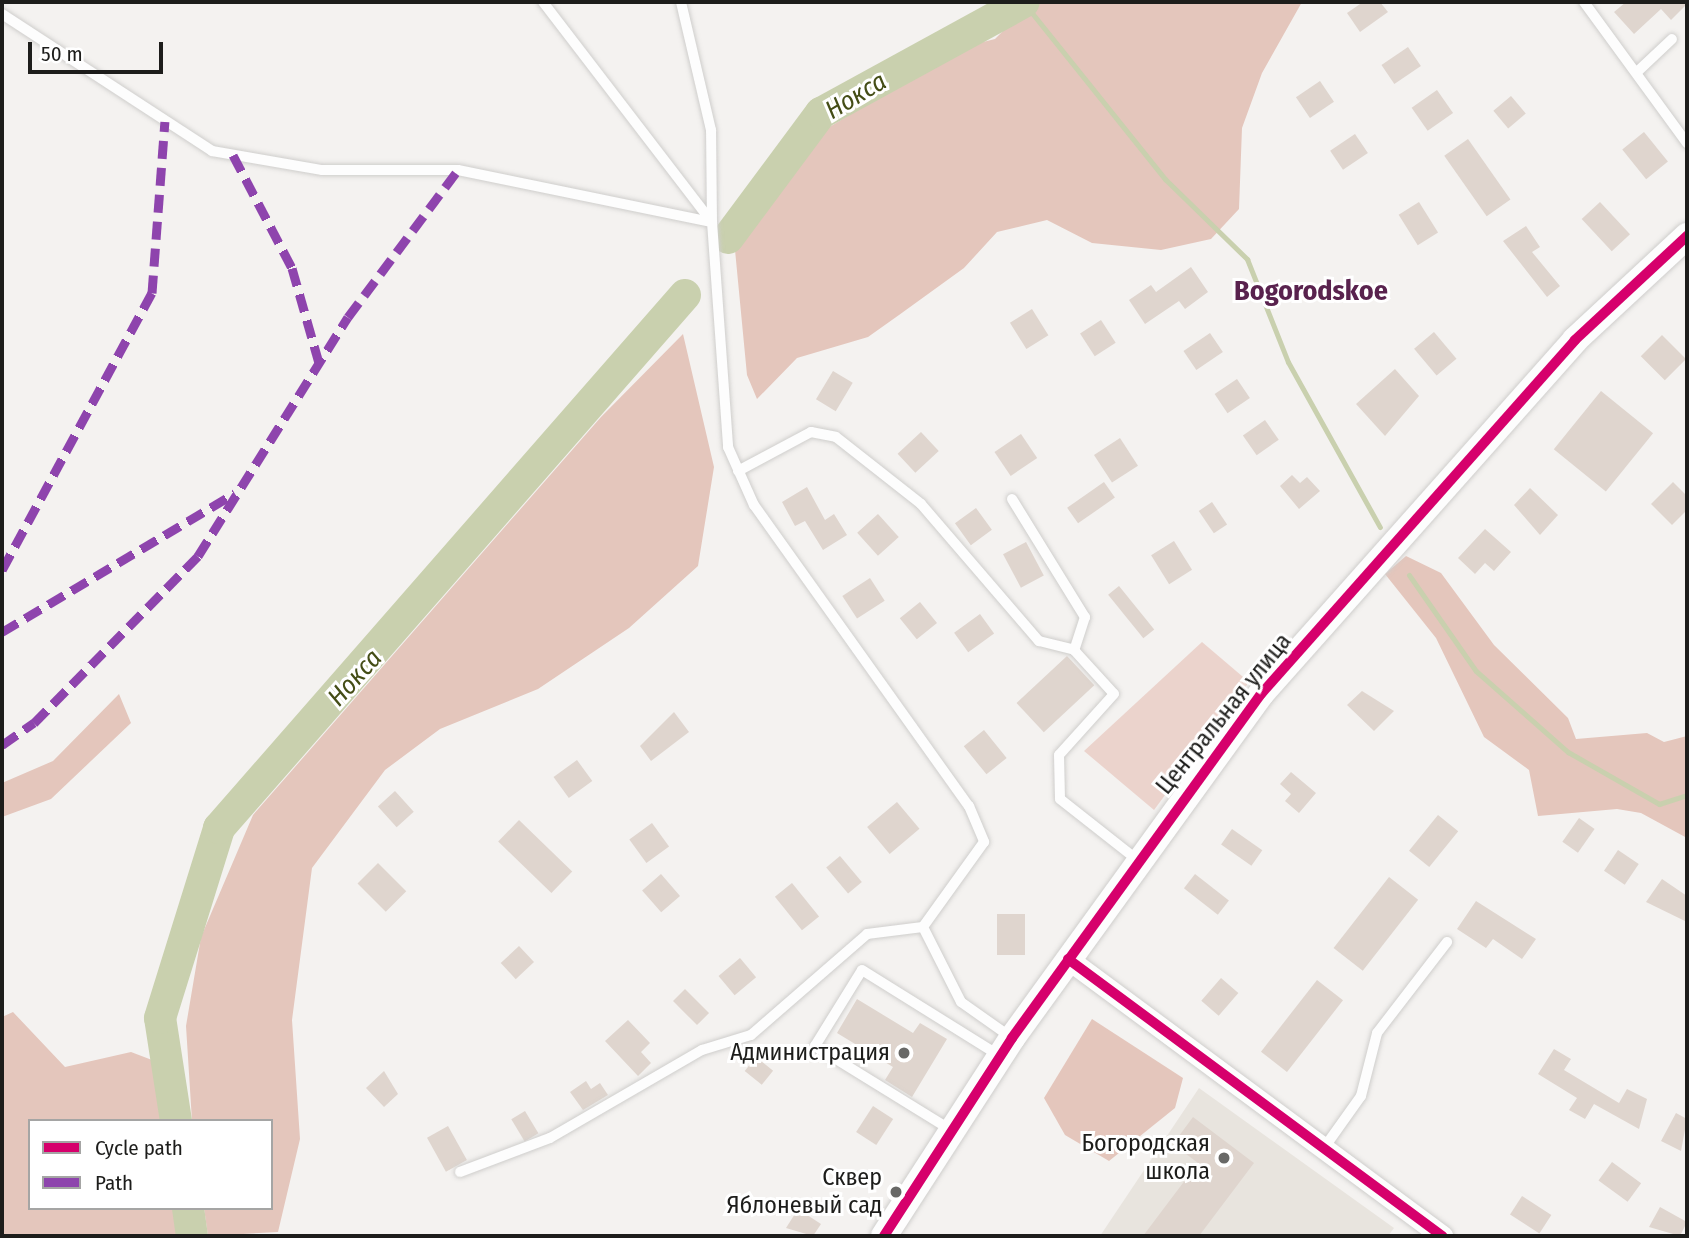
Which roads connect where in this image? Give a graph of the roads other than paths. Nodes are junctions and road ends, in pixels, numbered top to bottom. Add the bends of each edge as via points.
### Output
1 (543, 2) edge
2 (681, 2) edge
3 (1584, 2) edge
4 (2, 14) edge
5 (1672, 39) dead end
6 (1637, 72) junction
7 (1687, 143) edge
8 (712, 222) junction
9 (1687, 236) edge
10 (738, 471) junction
11 (1012, 499) dead end
12 (1074, 650) junction
13 (1140, 862) junction
14 (923, 927) junction
15 (1447, 942) dead end
16 (1068, 959) junction
17 (1006, 1047) junction
18 (951, 1130) junction
19 (1324, 1148) junction
20 (460, 1172) dead end
21 (884, 1236) edge
22 (1443, 1236) edge

1 - 8 lane
2 - 8 lane via 711,130
3 - 6 lane
4 - 8 lane via 212,151 322,170 458,170
5 - 6 lane
6 - 7 lane
8 - 10 lane via 728,447
9 - 13 street, Центральная улица via 1575,340 1268,686
10 - 12 lane via 811,432 836,437 921,504 1038,641
10 - 14 lane via 754,505 969,806 984,842
11 - 12 lane via 1085,617
12 - 13 lane via 1114,694 1059,755 1060,799
13 - 16 street, Центральная улица
14 - 17 lane via 961,1002
14 - 20 lane via 866,934 751,1035 702,1050 604,1112
15 - 19 lane via 1377,1033 1361,1096
16 - 17 street, Центральная улица
16 - 19 street
17 - 18 street, Центральная улица
17 - 18 lane via 862,970 815,1046
18 - 21 street, Центральная улица
19 - 22 street

